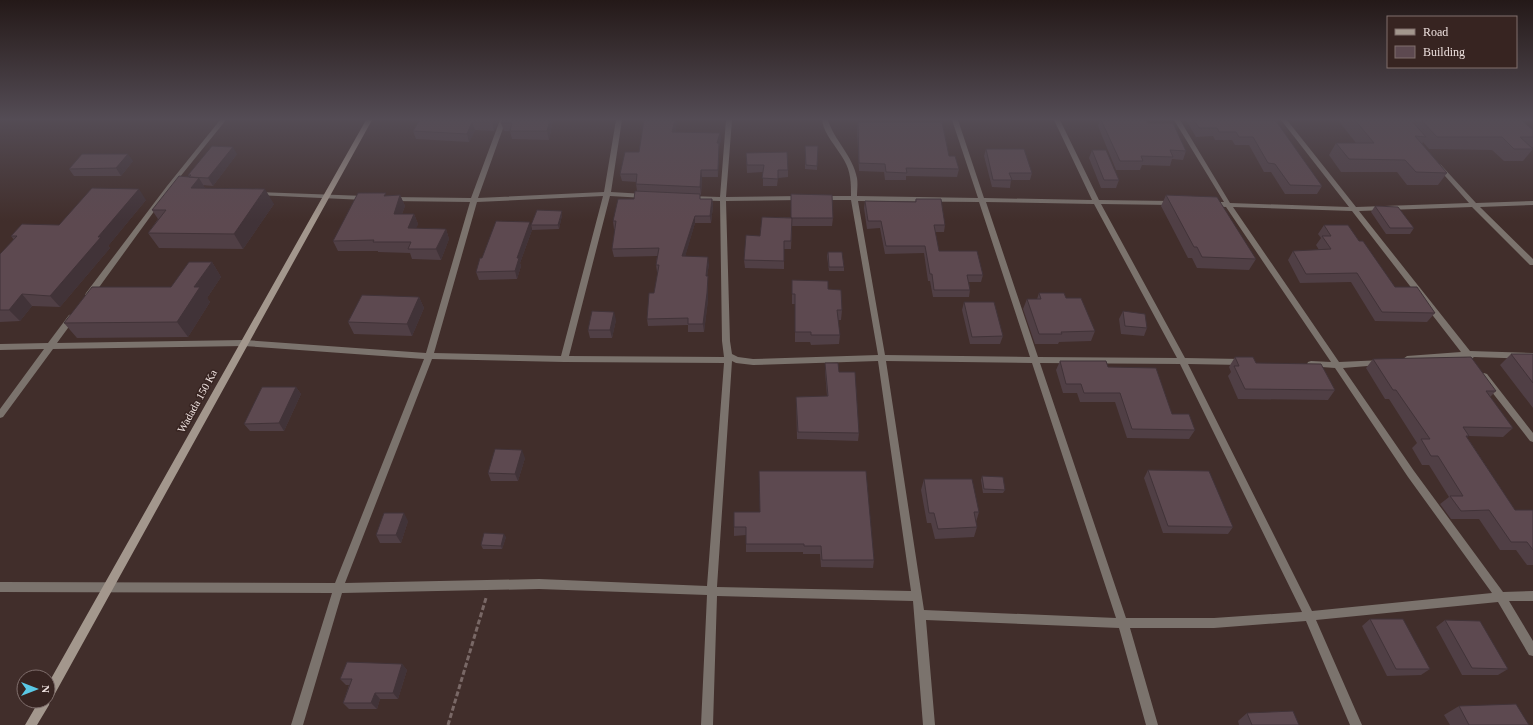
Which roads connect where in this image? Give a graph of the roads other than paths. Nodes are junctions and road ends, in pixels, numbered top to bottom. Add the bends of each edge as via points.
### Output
1 (198, 154) edge
2 (349, 154) edge
3 (491, 154) edge
4 (614, 154) edge
5 (727, 154) edge
6 (844, 154) edge
7 (966, 154) edge
8 (1073, 154) edge
9 (1198, 154) edge
10 (1311, 154) edge
11 (1432, 159) edge
12 (247, 194) edge
13 (607, 194) junction
14 (654, 196) edge
15 (325, 197) junction
16 (685, 197) edge
17 (372, 198) edge
18 (388, 198) edge
19 (808, 198) edge
20 (816, 198) edge
21 (854, 198) junction
22 (724, 199) junction
23 (474, 200) junction
24 (982, 201) junction
25 (1097, 203) junction
26 (1182, 203) edge
27 (1533, 203) edge
28 (1205, 204) edge
29 (1228, 204) junction
30 (1472, 204) junction
31 (1354, 208) junction
32 (1533, 263) edge
33 (84, 302) edge
34 (79, 309) edge
35 (244, 343) junction
36 (0, 347) edge
37 (50, 347) junction
38 (1467, 354) junction
39 (429, 356) junction
40 (1533, 356) edge
41 (728, 357) junction
42 (882, 358) junction
43 (564, 359) junction
44 (1036, 360) junction
45 (1182, 361) junction
46 (1252, 363) edge
47 (1299, 364) edge
48 (1338, 365) junction
49 (0, 415) edge
50 (1533, 438) edge
51 (0, 587) edge
52 (107, 588) junction
53 (338, 588) junction
54 (712, 591) junction
55 (918, 596) junction
56 (1533, 596) edge
57 (1501, 597) junction
58 (920, 615) junction
59 (1309, 616) junction
60 (1123, 624) junction
61 (1533, 651) edge
62 (56, 680) edge
63 (40, 709) edge
64 (31, 725) edge
65 (297, 725) edge
66 (707, 725) edge
67 (929, 725) edge
68 (1152, 725) edge
69 (1356, 725) edge

1 - 33 street
2 - 15 street, Wadada 150 Ka
3 - 23 street
4 - 13 street
5 - 22 street
6 - 21 street via 854,178
7 - 24 street
8 - 25 street
9 - 29 street
10 - 31 street
11 - 30 street
12 - 15 street
13 - 14 street
13 - 23 street
13 - 43 street
15 - 17 street
15 - 35 street, Wadada 150 Ka
16 - 22 street
18 - 23 street
19 - 22 street
20 - 21 street
21 - 24 street
21 - 42 street
22 - 41 street
23 - 39 street
24 - 25 street
24 - 44 street
25 - 26 street
25 - 45 street
27 - 30 street
28 - 29 street
29 - 31 street
29 - 48 street
30 - 31 street
30 - 32 street
31 - 38 street
34 - 37 street
35 - 37 street
35 - 39 street
35 - 52 street, Wadada 150 Ka
36 - 37 street
37 - 49 street
38 - 40 street
38 - 48 street
38 - 50 street
39 - 43 street
39 - 53 street
41 - 42 street via 753,362
41 - 43 street
41 - 54 street
42 - 44 street
42 - 55 street
44 - 45 street
44 - 60 street
45 - 46 street
45 - 59 street
47 - 48 street
48 - 57 street via 1411,474
51 - 52 street
52 - 53 street
52 - 62 street, Wadada 150 Ka
53 - 54 street via 539,584
53 - 65 street
54 - 55 street
54 - 66 street
55 - 58 street
56 - 57 street
57 - 59 street
57 - 61 street
58 - 60 street
58 - 67 street
59 - 60 street via 1214,624
59 - 69 street
60 - 68 street
63 - 64 street

